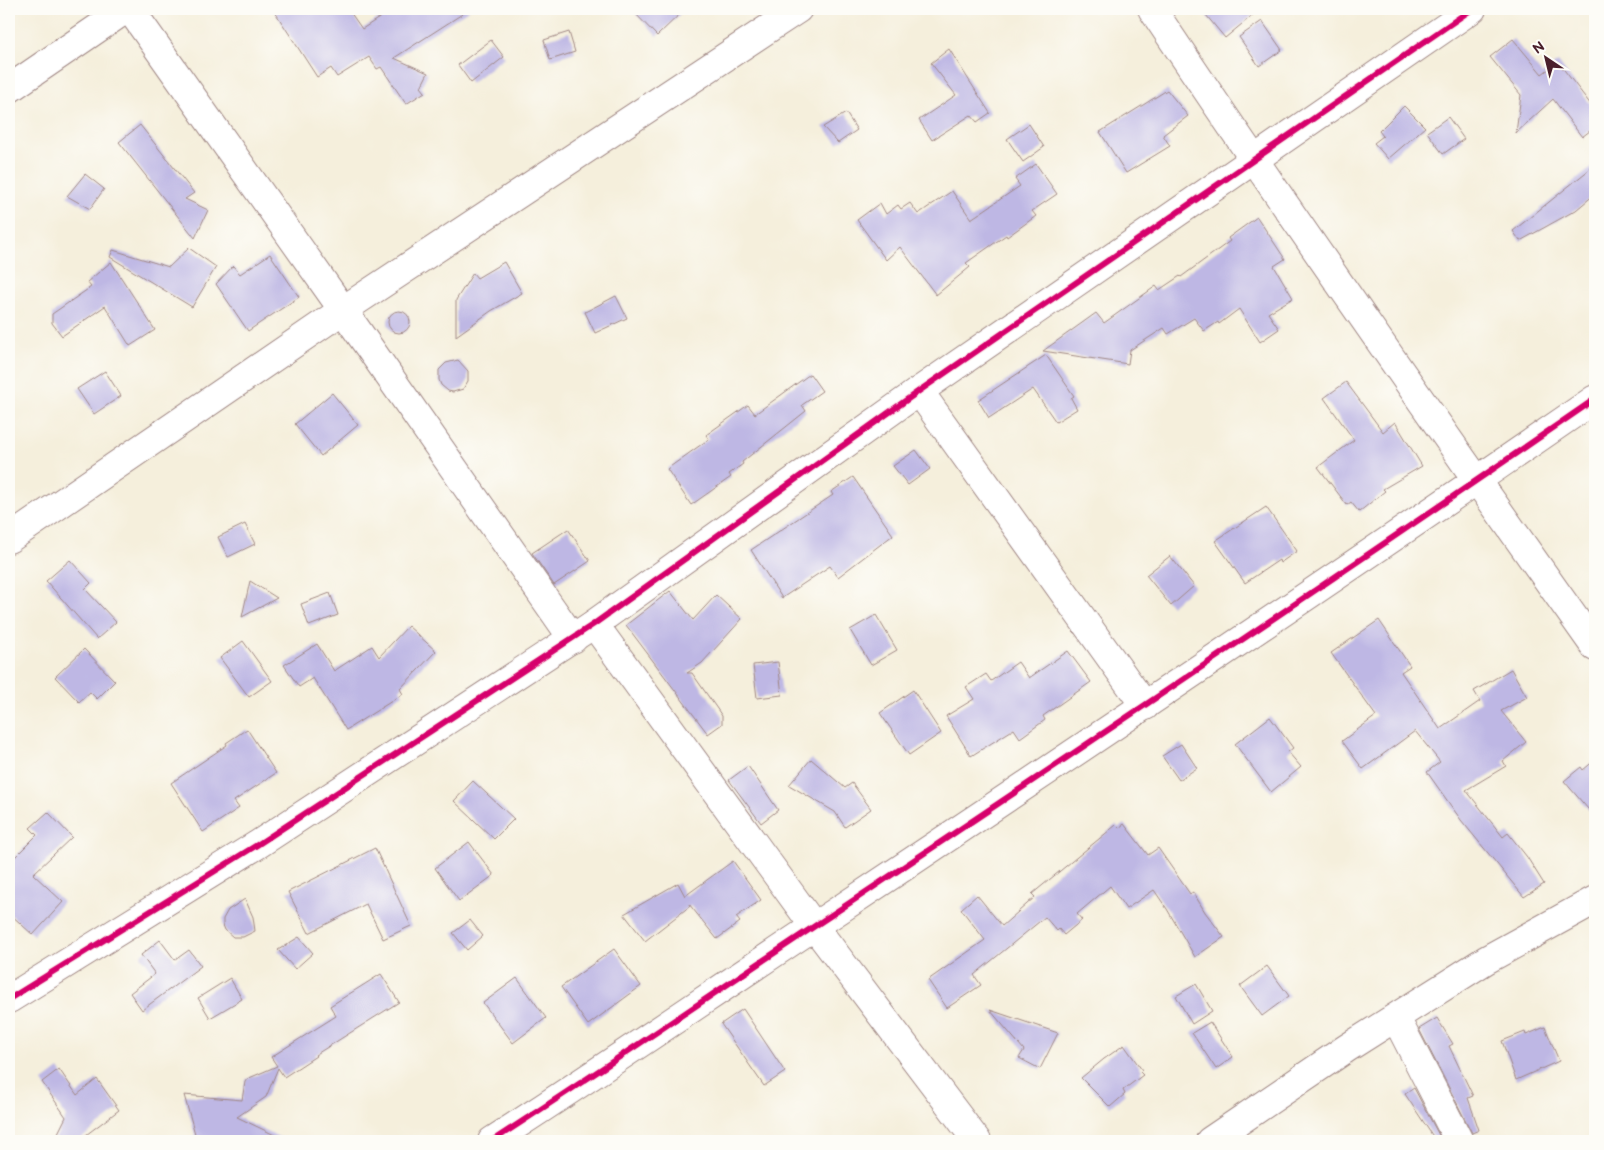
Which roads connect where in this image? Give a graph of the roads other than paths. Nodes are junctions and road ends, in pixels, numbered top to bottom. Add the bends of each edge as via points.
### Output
1 (126, 9) edge
2 (130, 9) edge
3 (798, 9) edge
4 (1152, 9) edge
5 (1472, 9) edge
6 (9, 89) edge
7 (1253, 160) junction
8 (343, 310) junction
9 (919, 391) junction
10 (1595, 399) edge
11 (1476, 481) junction
12 (9, 539) edge
13 (583, 632) junction
14 (1595, 647) edge
15 (1145, 706) junction
16 (1595, 900) edge
17 (814, 926) junction
18 (9, 999) edge
19 (1396, 1018) junction
20 (492, 1141) edge
21 (977, 1141) edge
22 (1210, 1141) edge
23 (1459, 1141) edge

1 - 6 street
2 - 8 street
3 - 8 street
4 - 7 street
5 - 7 street
7 - 9 street
7 - 11 street
8 - 12 street
8 - 13 street
9 - 13 street
9 - 15 street
10 - 11 street
11 - 14 street
11 - 15 street
13 - 17 street
13 - 18 street via 257,845
15 - 17 street
16 - 19 street via 1486,960
17 - 20 street
17 - 21 street
19 - 22 street
19 - 23 street

